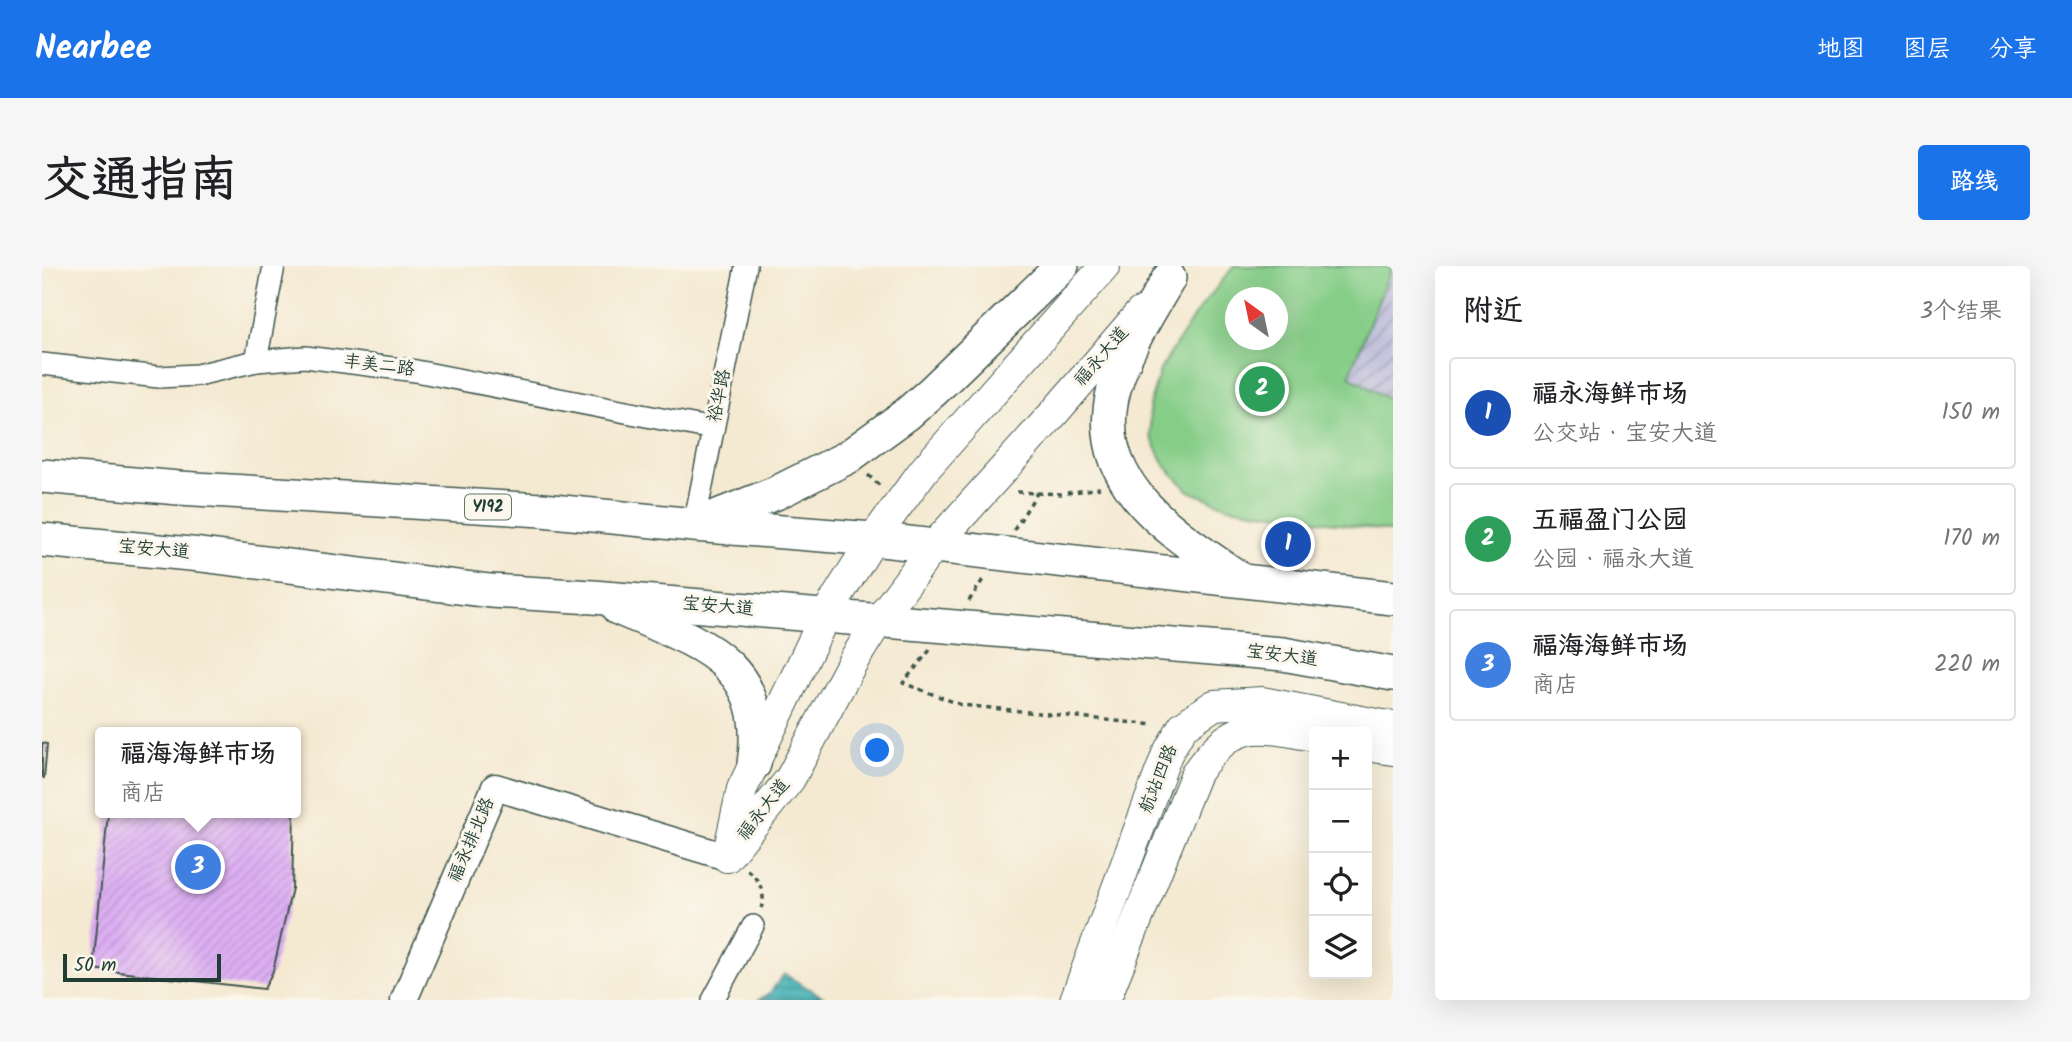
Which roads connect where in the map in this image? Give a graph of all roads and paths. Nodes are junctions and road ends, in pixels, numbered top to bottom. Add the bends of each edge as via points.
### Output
1 (274, 266) edge
2 (746, 266) edge
3 (1062, 266) edge
4 (1105, 266) edge
5 (1174, 272) edge
6 (256, 361) junction
7 (42, 364) edge
8 (713, 429) junction
9 (42, 476) edge
10 (1037, 493) dead end
11 (694, 525) junction
12 (873, 539) junction
13 (42, 540) edge
14 (934, 546) junction
15 (1000, 554) junction
16 (1241, 579) junction
17 (1321, 588) junction
18 (1393, 592) edge
19 (593, 597) junction
20 (1393, 597) edge
21 (825, 617) junction
22 (879, 620) junction
23 (953, 626) junction
24 (1393, 674) edge
25 (1183, 726) junction
26 (1393, 727) edge
27 (1309, 735) edge
28 (1372, 747) edge
29 (1393, 750) edge
30 (754, 764) junction
31 (727, 857) junction
32 (752, 926) joint
33 (404, 1000) edge
34 (713, 1000) edge
35 (1075, 1000) edge
36 (1105, 1000) edge

1 - 6 street
2 - 8 street, 裕华路
3 - 11 main road via 916,406 848,457 776,493
4 - 12 main road, 福永大道 via 924,470
5 - 14 main road, 福永大道
5 - 16 main road via 1118,378 1109,413 1110,437 1116,464 1141,502
6 - 7 street, 丰美二路 via 197,375 159,377
6 - 8 street, 丰美二路 via 305,357 416,371
8 - 11 street, 裕华路
9 - 11 main road, Y192 via 542,510
10 - 15 path
11 - 12 main road, Y192
12 - 14 main road, Y192
12 - 21 main road, 福永大道
13 - 19 main road, 宝安大道 via 490,591
14 - 15 main road
14 - 22 main road, 福永大道
15 - 16 main road
15 - 23 path
16 - 17 main road
17 - 18 main road
17 - 20 main road
19 - 21 main road, 宝安大道
19 - 30 main road via 697,644 731,667 752,697 758,738
21 - 22 main road, 宝安大道
21 - 30 main road, 福永大道
22 - 23 main road, 宝安大道
22 - 31 main road, 福永大道 via 790,779
23 - 24 main road, 宝安大道 via 1283,654
23 - 25 path via 902,683 962,705
25 - 26 main road, 航站四路 via 1214,705 1262,702
25 - 35 main road, 航站四路 via 1167,754
27 - 36 main road, 航站四路 via 1264,727 1236,733 1213,748 1196,772
28 - 29 main road
30 - 31 main road, 福永大道 via 742,789
31 - 32 path via 752,873 762,889 764,902
31 - 33 street, 福永排北路 via 495,787
32 - 34 street

